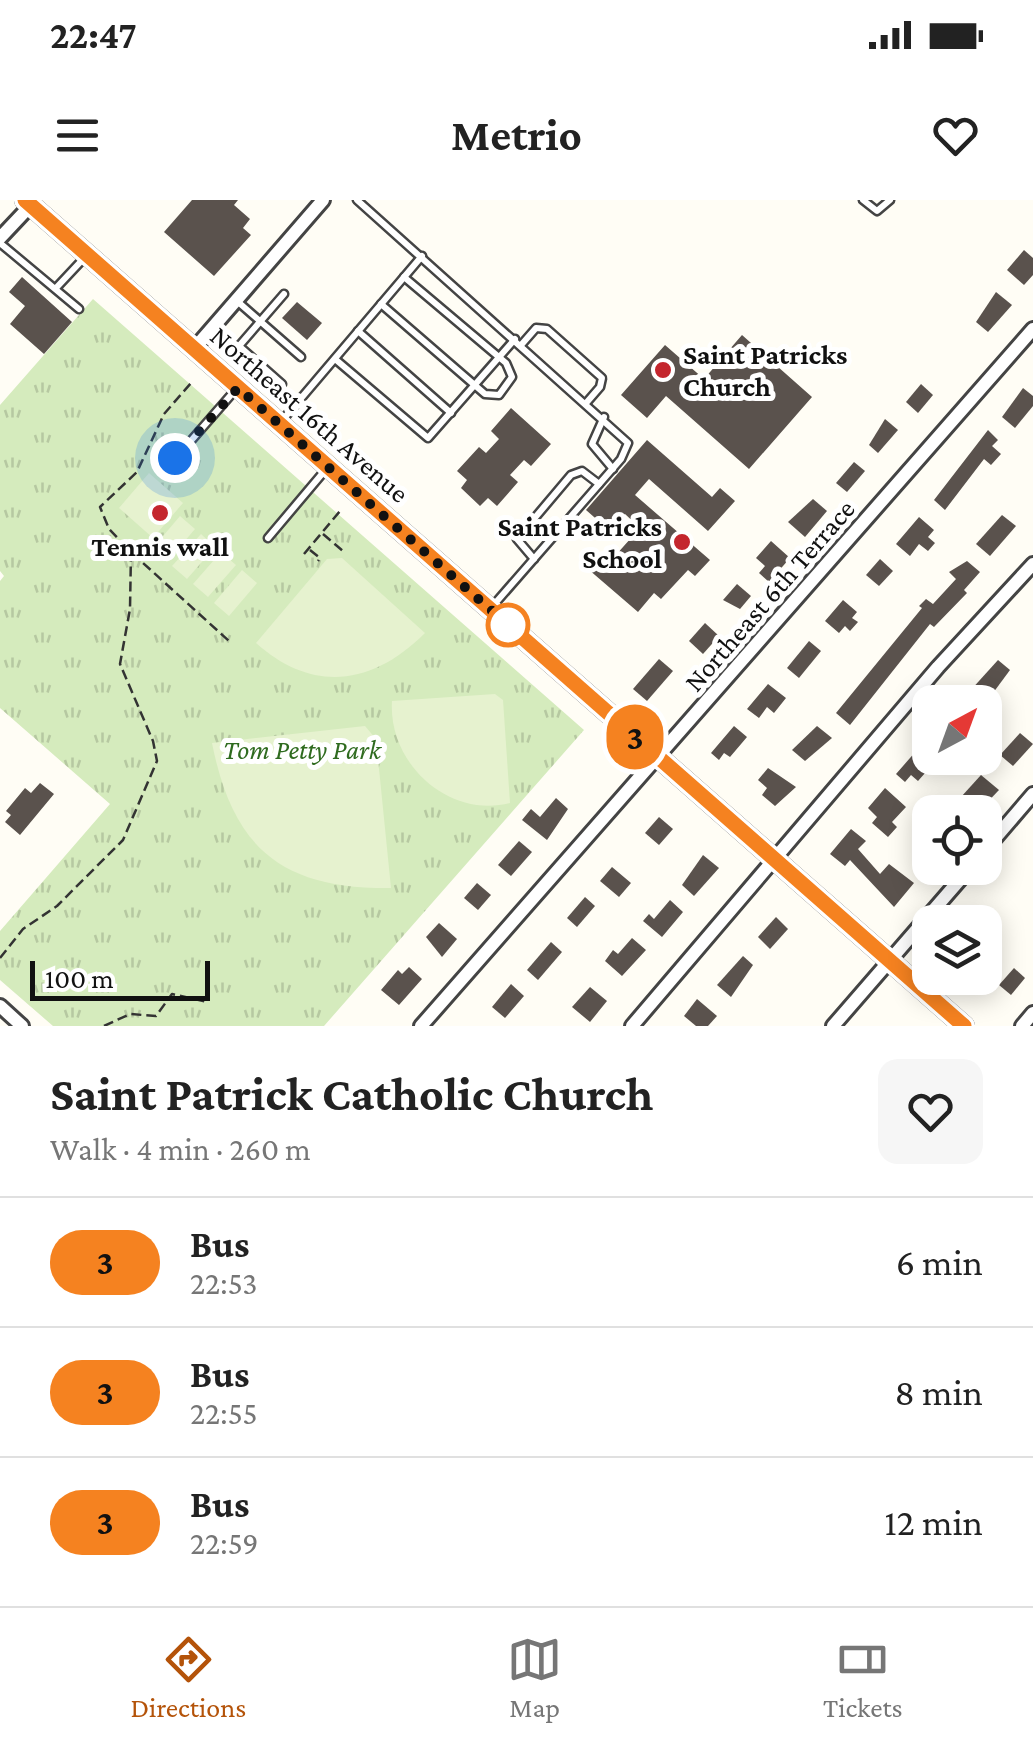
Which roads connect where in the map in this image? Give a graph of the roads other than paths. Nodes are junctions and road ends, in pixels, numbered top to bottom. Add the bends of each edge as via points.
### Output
1 (323, 200) edge
2 (357, 200) edge
3 (864, 200) edge
4 (890, 200) edge
5 (28, 203) edge
6 (0, 241) edge
7 (87, 255) junction
8 (422, 256) junction
9 (404, 276) junction
10 (56, 288) junction
11 (284, 294) dead end
12 (236, 300) junction
13 (381, 304) junction
14 (79, 309) dead end
15 (260, 322) junction
16 (1033, 329) edge
17 (358, 332) junction
18 (518, 342) junction
19 (194, 349) junction
20 (301, 357) dead end
21 (499, 358) junction
22 (334, 359) junction
23 (282, 384) dead end
24 (475, 386) junction
25 (238, 388) junction
26 (586, 402) junction
27 (451, 413) junction
28 (604, 418) junction
29 (279, 424) junction
30 (175, 458) dead end
31 (328, 467) junction
32 (613, 468) junction
33 (599, 484) junction
34 (268, 538) dead end
35 (534, 558) junction
36 (1033, 564) edge
37 (490, 609) junction
38 (660, 758) junction
39 (1033, 794) edge
40 (1002, 830) edge
41 (776, 862) junction
42 (955, 885) edge
43 (890, 961) junction
44 (0, 1006) edge
45 (1033, 1014) edge
46 (22, 1026) edge
47 (420, 1026) edge
48 (632, 1026) edge
49 (832, 1026) edge
50 (964, 1026) edge
51 (1022, 1026) edge

1 - 12 street
2 - 8 lane
3 - 4 lane via 877,211
5 - 6 street
5 - 7 street, Northeast 16th Avenue
6 - 10 lane
7 - 10 lane
7 - 19 street, Northeast 16th Avenue
8 - 9 lane
8 - 18 lane
9 - 13 lane
9 - 21 lane
10 - 14 lane
11 - 15 lane
12 - 15 lane
12 - 19 street
13 - 17 lane
13 - 24 lane
15 - 20 lane
15 - 23 lane via 240,346
16 - 38 street, Northeast 6th Terrace
17 - 22 lane
17 - 27 lane
18 - 21 lane
18 - 26 lane
18 - 26 lane via 536,328 547,329 602,378
19 - 25 street, Northeast 16th Avenue
21 - 24 lane
21 - 24 lane via 512,373 508,387 494,396
22 - 27 lane via 424,438
22 - 29 lane
24 - 27 lane
25 - 29 street, Northeast 16th Avenue
25 - 30 lane
26 - 28 lane
28 - 32 lane via 592,444
28 - 32 lane via 628,446
29 - 31 street, Northeast 16th Avenue
31 - 34 lane
31 - 37 street, Northeast 16th Avenue
32 - 33 lane
33 - 35 lane
33 - 35 lane via 582,471 570,476 517,539
35 - 37 lane
36 - 41 street
37 - 38 street, Northeast 16th Avenue
38 - 41 street, Northeast 16th Avenue
38 - 47 street, Northeast 6th Terrace
39 - 40 street
41 - 43 street, Northeast 16th Avenue
41 - 48 street
42 - 43 street
43 - 49 street
43 - 50 street, Northeast 16th Avenue
44 - 46 street
45 - 51 street

